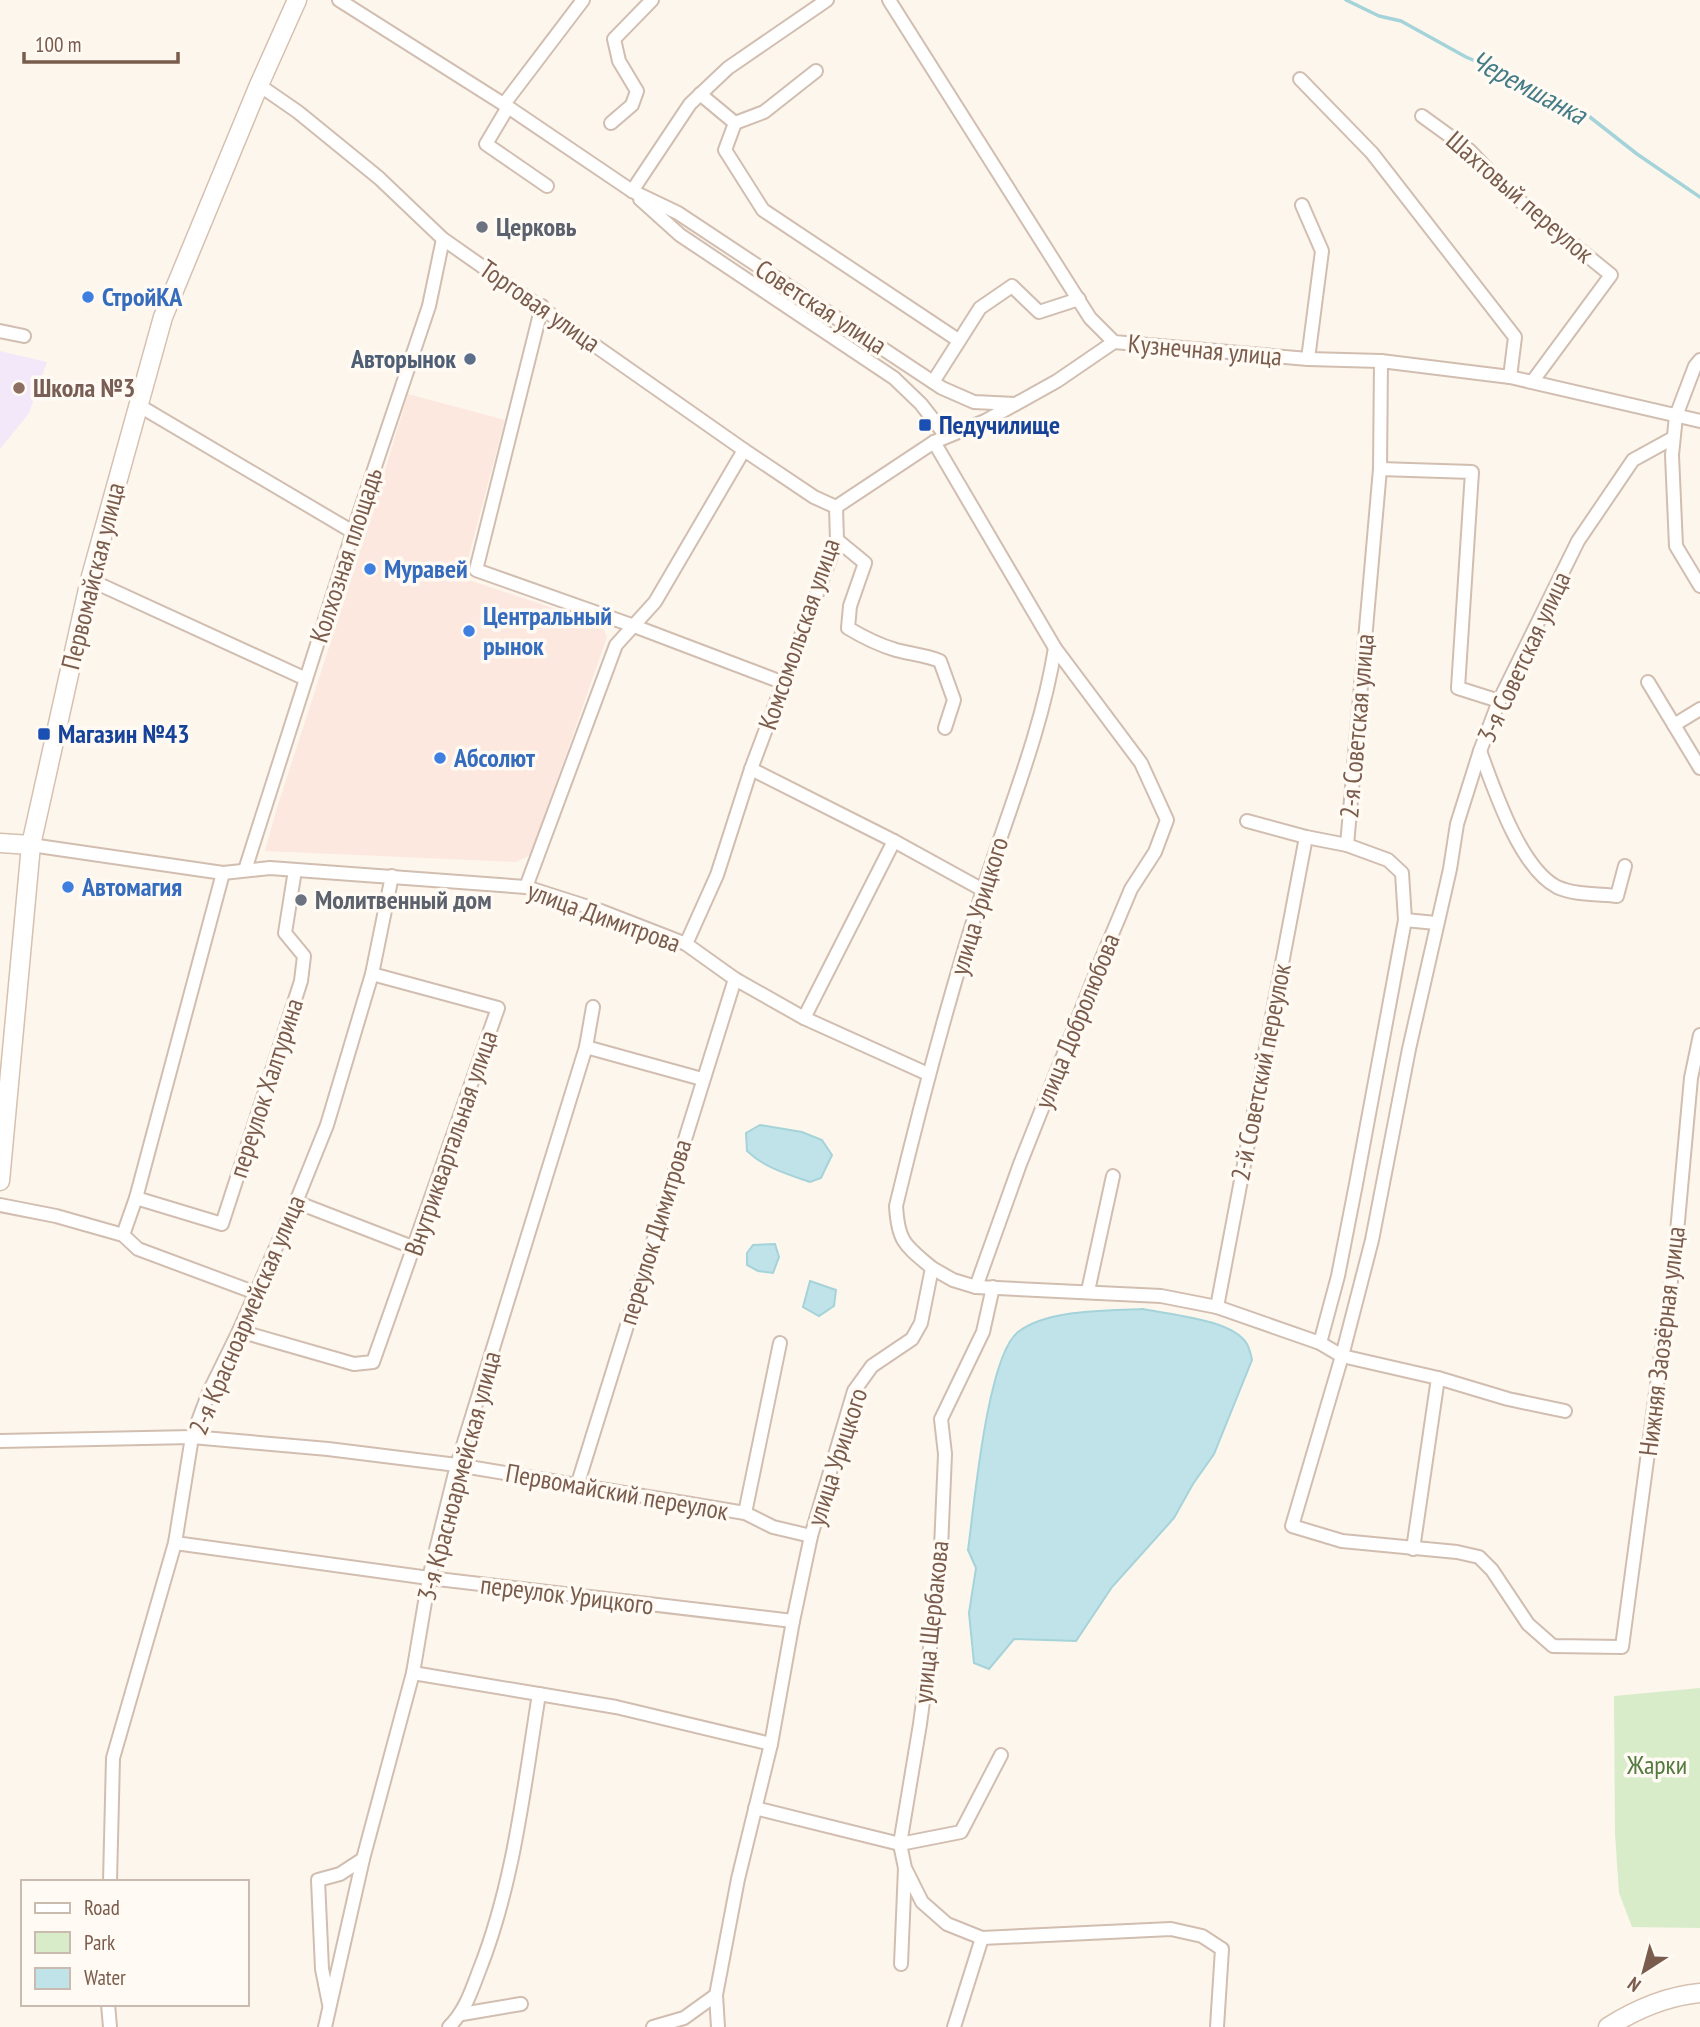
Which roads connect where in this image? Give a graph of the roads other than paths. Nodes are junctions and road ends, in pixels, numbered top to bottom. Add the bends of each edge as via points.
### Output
1 (298, 0) edge
2 (339, 0) edge
3 (583, 0) edge
4 (652, 0) edge
5 (827, 0) edge
6 (889, 0) edge
7 (816, 71) dead end
8 (1300, 79) dead end
9 (259, 85) junction
10 (700, 94) junction
11 (506, 106) junction
12 (1422, 116) dead end
13 (611, 123) dead end
14 (735, 123) junction
15 (547, 186) dead end
16 (632, 191) junction
17 (1302, 205) dead end
18 (443, 239) junction
19 (1079, 299) junction
20 (542, 306) junction
21 (0, 331) edge
22 (24, 336) dead end
23 (958, 340) junction
24 (1114, 342) junction
25 (1308, 359) junction
26 (1700, 360) edge
27 (1381, 361) junction
28 (1510, 377) junction
29 (933, 382) junction
30 (1532, 382) junction
31 (1015, 404) junction
32 (138, 405) junction
33 (1676, 416) junction
34 (1700, 421) edge
35 (947, 436) junction
36 (1672, 439) junction
37 (934, 443) junction
38 (744, 450) junction
39 (1380, 469) junction
40 (836, 507) junction
41 (353, 532) junction
42 (837, 540) junction
43 (90, 580) junction
44 (1700, 586) edge
45 (634, 626) junction
46 (1055, 648) junction
47 (306, 679) junction
48 (1647, 682) dead end
49 (784, 683) junction
50 (1499, 701) junction
51 (1700, 709) edge
52 (1674, 725) junction
53 (945, 728) dead end
54 (1480, 751) junction
55 (1700, 768) edge
56 (751, 769) junction
57 (1247, 821) dead end
58 (1306, 837) junction
59 (894, 841) junction
60 (0, 843) edge
61 (31, 845) junction
62 (1347, 845) junction
63 (1625, 866) dead end
64 (245, 870) junction
65 (295, 870) junction
66 (223, 873) junction
67 (392, 876) junction
68 (526, 887) junction
69 (983, 890) junction
70 (1405, 920) junction
71 (1436, 923) junction
72 (686, 944) junction
73 (372, 974) junction
74 (735, 979) junction
75 (593, 1007) dead end
76 (804, 1018) junction
77 (1700, 1035) edge
78 (586, 1046) junction
79 (928, 1074) junction
80 (1695, 1078) edge
81 (702, 1079) junction
82 (1113, 1176) dead end
83 (0, 1181) edge
84 (136, 1198) junction
85 (296, 1202) junction
86 (0, 1205) edge
87 (123, 1235) junction
88 (415, 1248) junction
89 (932, 1268) junction
90 (976, 1287) junction
91 (993, 1287) junction
92 (1088, 1291) junction
93 (256, 1293) junction
94 (1217, 1307) junction
95 (239, 1331) junction
96 (780, 1343) dead end
97 (1320, 1343) junction
98 (1342, 1356) junction
99 (1437, 1378) junction
100 (1565, 1411) dead end
101 (192, 1437) junction
102 (0, 1441) edge
103 (457, 1465) junction
104 (577, 1486) junction
105 (745, 1513) junction
106 (811, 1536) junction
107 (176, 1543) junction
108 (1413, 1549) junction
109 (429, 1578) junction
110 (793, 1621) junction
111 (413, 1674) junction
112 (539, 1694) junction
113 (771, 1744) junction
114 (1001, 1755) dead end
115 (755, 1808) junction
116 (900, 1844) junction
117 (363, 1859) junction
118 (905, 1868) junction
119 (110, 1880) edge
120 (982, 1938) junction
121 (901, 1964) dead end
122 (1700, 1993) edge
123 (716, 1995) junction
124 (521, 2004) dead end
125 (108, 2006) edge
126 (330, 2008) junction
127 (463, 2014) junction
128 (110, 2027) edge
129 (325, 2027) edge
130 (449, 2027) edge
131 (653, 2027) edge
132 (718, 2027) edge
133 (954, 2027) edge
134 (1217, 2027) edge
135 (1608, 2027) edge

1 - 9 main road, Первомайская улица
2 - 11 street, Советская улица
3 - 11 street
4 - 13 street via 614,39 619,61 637,91 632,105
5 - 10 street via 728,68
6 - 19 street, Кузнечная улица
7 - 14 street via 764,112
8 - 28 street via 1373,153 1515,337
9 - 18 street, Торговая улица via 379,178
9 - 32 main road, Первомайская улица via 163,317
10 - 14 street
10 - 16 street
11 - 15 street via 486,144
11 - 16 street, Советская улица
12 - 30 street, Шахтовый переулок via 1469,150 1510,193 1611,275
14 - 23 street via 725,150 763,210
16 - 29 street, Советская улица via 678,213
16 - 35 street, Советская улица via 680,235 894,378
17 - 25 street via 1322,250
18 - 20 street, Торговая улица
18 - 41 street, Колхозная площадь via 429,306
19 - 23 street via 1039,312 1012,286 980,308
19 - 24 street, Кузнечная улица
20 - 38 street, Торговая улица
20 - 45 street via 476,570
21 - 22 street
23 - 29 street
24 - 25 street, Кузнечная улица
24 - 31 street, Комсомольская улица
25 - 27 street, Кузнечная улица
26 - 33 street
27 - 28 street, Кузнечная улица
27 - 39 street, 2-я Советская улица
28 - 30 street, Кузнечная улица
29 - 31 street, Советская улица via 974,402
30 - 33 street, Кузнечная улица
31 - 35 street, Комсомольская улица
32 - 41 street
32 - 43 main road, Первомайская улица
33 - 34 street, Кузнечная улица
33 - 36 street
35 - 37 street, Комсомольская улица
36 - 44 street via 1676,546
36 - 50 street, 3-я Советская улица via 1633,460 1578,541
37 - 40 street, Комсомольская улица
37 - 46 street
38 - 40 street, Торговая улица
38 - 45 street via 655,602
39 - 50 street via 1472,472 1458,688
39 - 62 street, 2-я Советская улица
40 - 42 street, Комсомольская улица
41 - 47 street, Колхозная площадь
42 - 49 street, Комсомольская улица
42 - 53 street via 865,563 849,606 848,628 897,650 940,661 954,700
43 - 47 street
43 - 61 main road, Первомайская улица
45 - 49 street
45 - 68 street via 616,645
46 - 69 street, улица Урицкого via 1050,679
46 - 90 street, улица Добролюбова via 1141,763 1167,820 1102,958
47 - 64 street, Колхозная площадь
48 - 52 street
49 - 56 street, Комсомольская улица
50 - 54 street, 3-я Советская улица
51 - 52 street
52 - 55 street
54 - 63 street, 3-я Советская улица via 1501,807 1532,865 1554,886 1617,895
54 - 71 street via 1457,824
56 - 59 street
56 - 72 street, Комсомольская улица via 717,875
57 - 58 street
58 - 62 street
58 - 94 street, 2-й Советский переулок
59 - 69 street
59 - 76 street
60 - 61 main road, улица Димитрова
61 - 66 street, улица Димитрова
61 - 83 main road, Первомайская улица
62 - 70 street, 2-я Советская улица via 1388,860 1402,873
64 - 65 street, улица Димитрова
64 - 66 street, улица Димитрова
65 - 67 street, улица Димитрова
65 - 84 street, переулок Халтурина via 285,933 304,956 301,981 222,1224
66 - 84 street
67 - 68 street, улица Димитрова
67 - 73 street, 2-я Красноармейская улица
68 - 72 street, улица Димитрова
69 - 79 street, улица Урицкого
70 - 71 street
70 - 97 street, 2-я Советская улица via 1338,1276
71 - 98 street via 1372,1240
72 - 74 street, улица Димитрова
73 - 85 street, 2-я Красноармейская улица via 327,1125
73 - 88 street, Внутриквартальная улица via 498,1008
74 - 76 street, улица Димитрова
74 - 81 street, переулок Димитрова
75 - 78 street, 3-я Красноармейская улица
76 - 79 street, улица Димитрова
77 - 80 street, Нижняя Заозёрная улица
78 - 81 street
78 - 103 street, 3-я Красноармейская улица
79 - 89 street, улица Урицкого via 896,1206 897,1228 905,1245
80 - 108 street, Нижняя Заозёрная улица via 1622,1647 1553,1646 1528,1624 1479,1558
81 - 104 street, переулок Димитрова
82 - 92 street
84 - 87 street
85 - 88 street
85 - 93 street, 2-я Красноармейская улица
86 - 87 street
87 - 93 street via 138,1249
88 - 95 street, Внутриквартальная улица via 373,1362 354,1363
89 - 90 street
89 - 106 street, улица Урицкого via 921,1323 912,1339 872,1366 854,1391
90 - 91 street
91 - 92 street
91 - 116 street, улица Щербакова via 983,1332 942,1419 940,1572
92 - 94 street via 1161,1296
93 - 95 street, 2-я Красноармейская улица
94 - 97 street
95 - 101 street, 2-я Красноармейская улица
96 - 105 street
97 - 98 street
98 - 99 street
98 - 108 street via 1292,1526 1342,1541
99 - 100 street
99 - 108 street
101 - 102 street, Первомайский переулок
101 - 103 street, Первомайский переулок
101 - 107 street, 2-я Красноармейская улица
103 - 104 street, Первомайский переулок
103 - 109 street, 3-я Красноармейская улица
104 - 105 street, Первомайский переулок
105 - 106 street, Первомайский переулок via 773,1527
106 - 110 street, улица Урицкого
107 - 109 street, переулок Урицкого
107 - 119 street, 2-я Красноармейская улица via 113,1758
109 - 110 street, переулок Урицкого
109 - 111 street, 3-я Красноармейская улица
110 - 113 street, улица Урицкого
111 - 112 street
111 - 117 street, 3-я Красноармейская улица
112 - 113 street via 616,1707
112 - 127 street via 513,1857 498,1920
113 - 115 street, улица Урицкого
114 - 116 street via 961,1832
115 - 116 street
115 - 123 street, улица Урицкого
116 - 118 street, улица Щербакова
117 - 126 street, 3-я Красноармейская улица
117 - 126 street via 340,1874 318,1880 321,1969
118 - 120 street via 922,1902 947,1924
118 - 121 street, улица Щербакова
120 - 133 street
120 - 134 street via 1171,1929 1202,1936 1222,1949
122 - 135 main road via 1683,1994
123 - 131 street via 684,2018
123 - 132 street, улица Урицкого
124 - 127 street
125 - 128 street
126 - 129 street, 3-я Красноармейская улица
127 - 130 street

